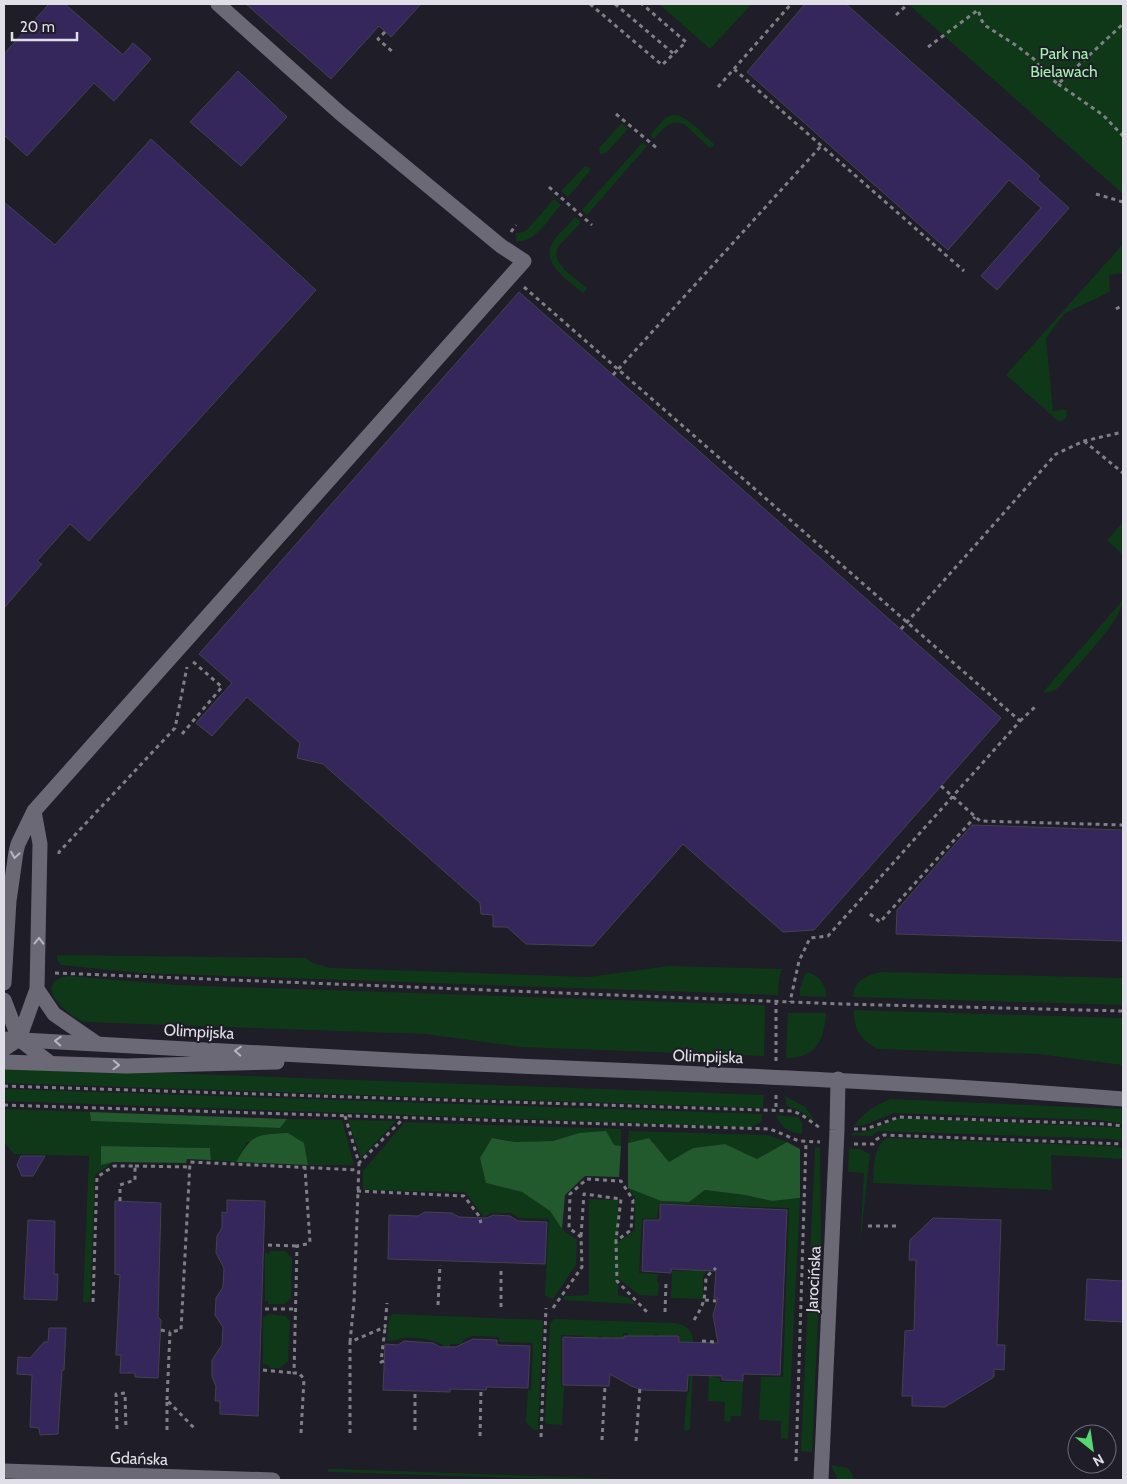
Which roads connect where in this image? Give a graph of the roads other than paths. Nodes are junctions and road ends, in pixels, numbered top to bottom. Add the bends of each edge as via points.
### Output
1 (218, 4) edge
2 (34, 811) junction
3 (4, 983) edge
4 (37, 989) junction
5 (4, 1000) edge
6 (4, 1039) edge
7 (19, 1039) junction
8 (96, 1043) junction
9 (4, 1049) edge
10 (391, 1060) junction
11 (4, 1062) edge
12 (50, 1063) junction
13 (838, 1079) junction
14 (1024, 1090) junction
15 (1123, 1090) edge
16 (1123, 1099) edge
17 (4, 1471) edge
18 (272, 1480) edge
19 (821, 1480) edge

1 - 2 street via 340,113 501,246 524,261
2 -> 3 street via 16,852
4 -> 2 street via 40,844
4 - 7 street
4 - 8 street via 54,1014
5 - 7 street
6 - 7 street, Olimpijska
8 -> 7 street, Olimpijska
7 - 9 street
7 - 12 street
10 -> 8 street, Olimpijska
12 -> 10 street, Olimpijska via 126,1066
10 - 13 street, Olimpijska
11 - 12 street, Olimpijska
13 - 14 street, Olimpijska
13 - 19 street, Jarocińska
14 - 15 street, Olimpijska
14 - 16 street, Olimpijska
17 - 18 street, Gdańska

